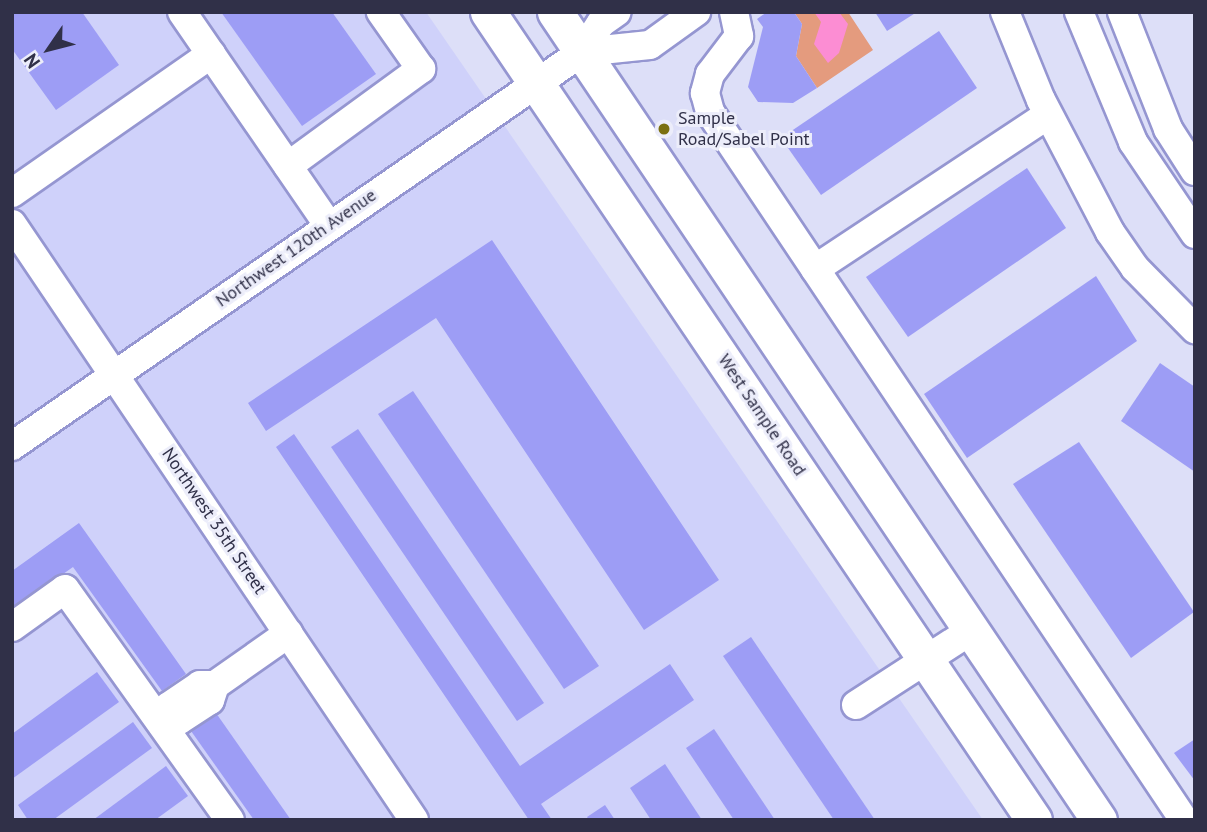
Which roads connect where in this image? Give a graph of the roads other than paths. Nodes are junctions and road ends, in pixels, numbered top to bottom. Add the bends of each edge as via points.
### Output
1 (182, 12) edge
2 (381, 12) edge
3 (488, 12) edge
4 (555, 12) edge
5 (617, 12) edge
6 (675, 12) edge
7 (696, 12) edge
8 (734, 12) edge
9 (1005, 12) edge
10 (1079, 12) edge
11 (1122, 12) edge
12 (631, 47) junction
13 (582, 52) junction
14 (211, 54) junction
15 (535, 83) junction
16 (1048, 115) junction
17 (288, 166) junction
18 (1194, 171) edge
19 (1163, 192) junction
20 (12, 193) edge
21 (12, 224) edge
22 (329, 226) junction
23 (1195, 234) edge
24 (815, 269) junction
25 (1195, 329) edge
26 (114, 373) junction
27 (12, 446) edge
28 (12, 627) edge
29 (972, 630) junction
30 (289, 634) junction
31 (926, 660) junction
32 (856, 705) dead end
33 (162, 724) junction
34 (230, 820) edge
35 (414, 820) edge
36 (1034, 820) edge
37 (1099, 820) edge
38 (1184, 820) edge

1 - 14 street
2 - 17 street via 421,69
3 - 15 main road, West Sample Road
4 - 13 main road
5 - 13 street via 601,23
6 - 12 street
7 - 12 street via 650,45
8 - 24 street via 739,36 710,74 705,93 710,112
9 - 16 street
10 - 19 street via 1133,142
11 - 18 street via 1168,129
12 - 13 street
13 - 15 street, Northwest 120th Avenue
13 - 29 main road
14 - 17 street
14 - 20 street
15 - 22 street, Northwest 120th Avenue
15 - 31 main road, West Sample Road
16 - 24 street
16 - 25 street via 1135,268
17 - 22 street
18 - 19 street
19 - 23 street
21 - 26 street, Northwest 35th Street
22 - 26 street, Northwest 120th Avenue
24 - 38 street
26 - 27 street, Northwest 120th Avenue
26 - 30 street, Northwest 35th Street
28 - 33 street via 65,589
29 - 31 street
29 - 37 main road
30 - 33 street via 215,685 200,685 169,706
30 - 35 street, Northwest 35th Street
31 - 32 street
31 - 36 main road, West Sample Road
33 - 34 street

